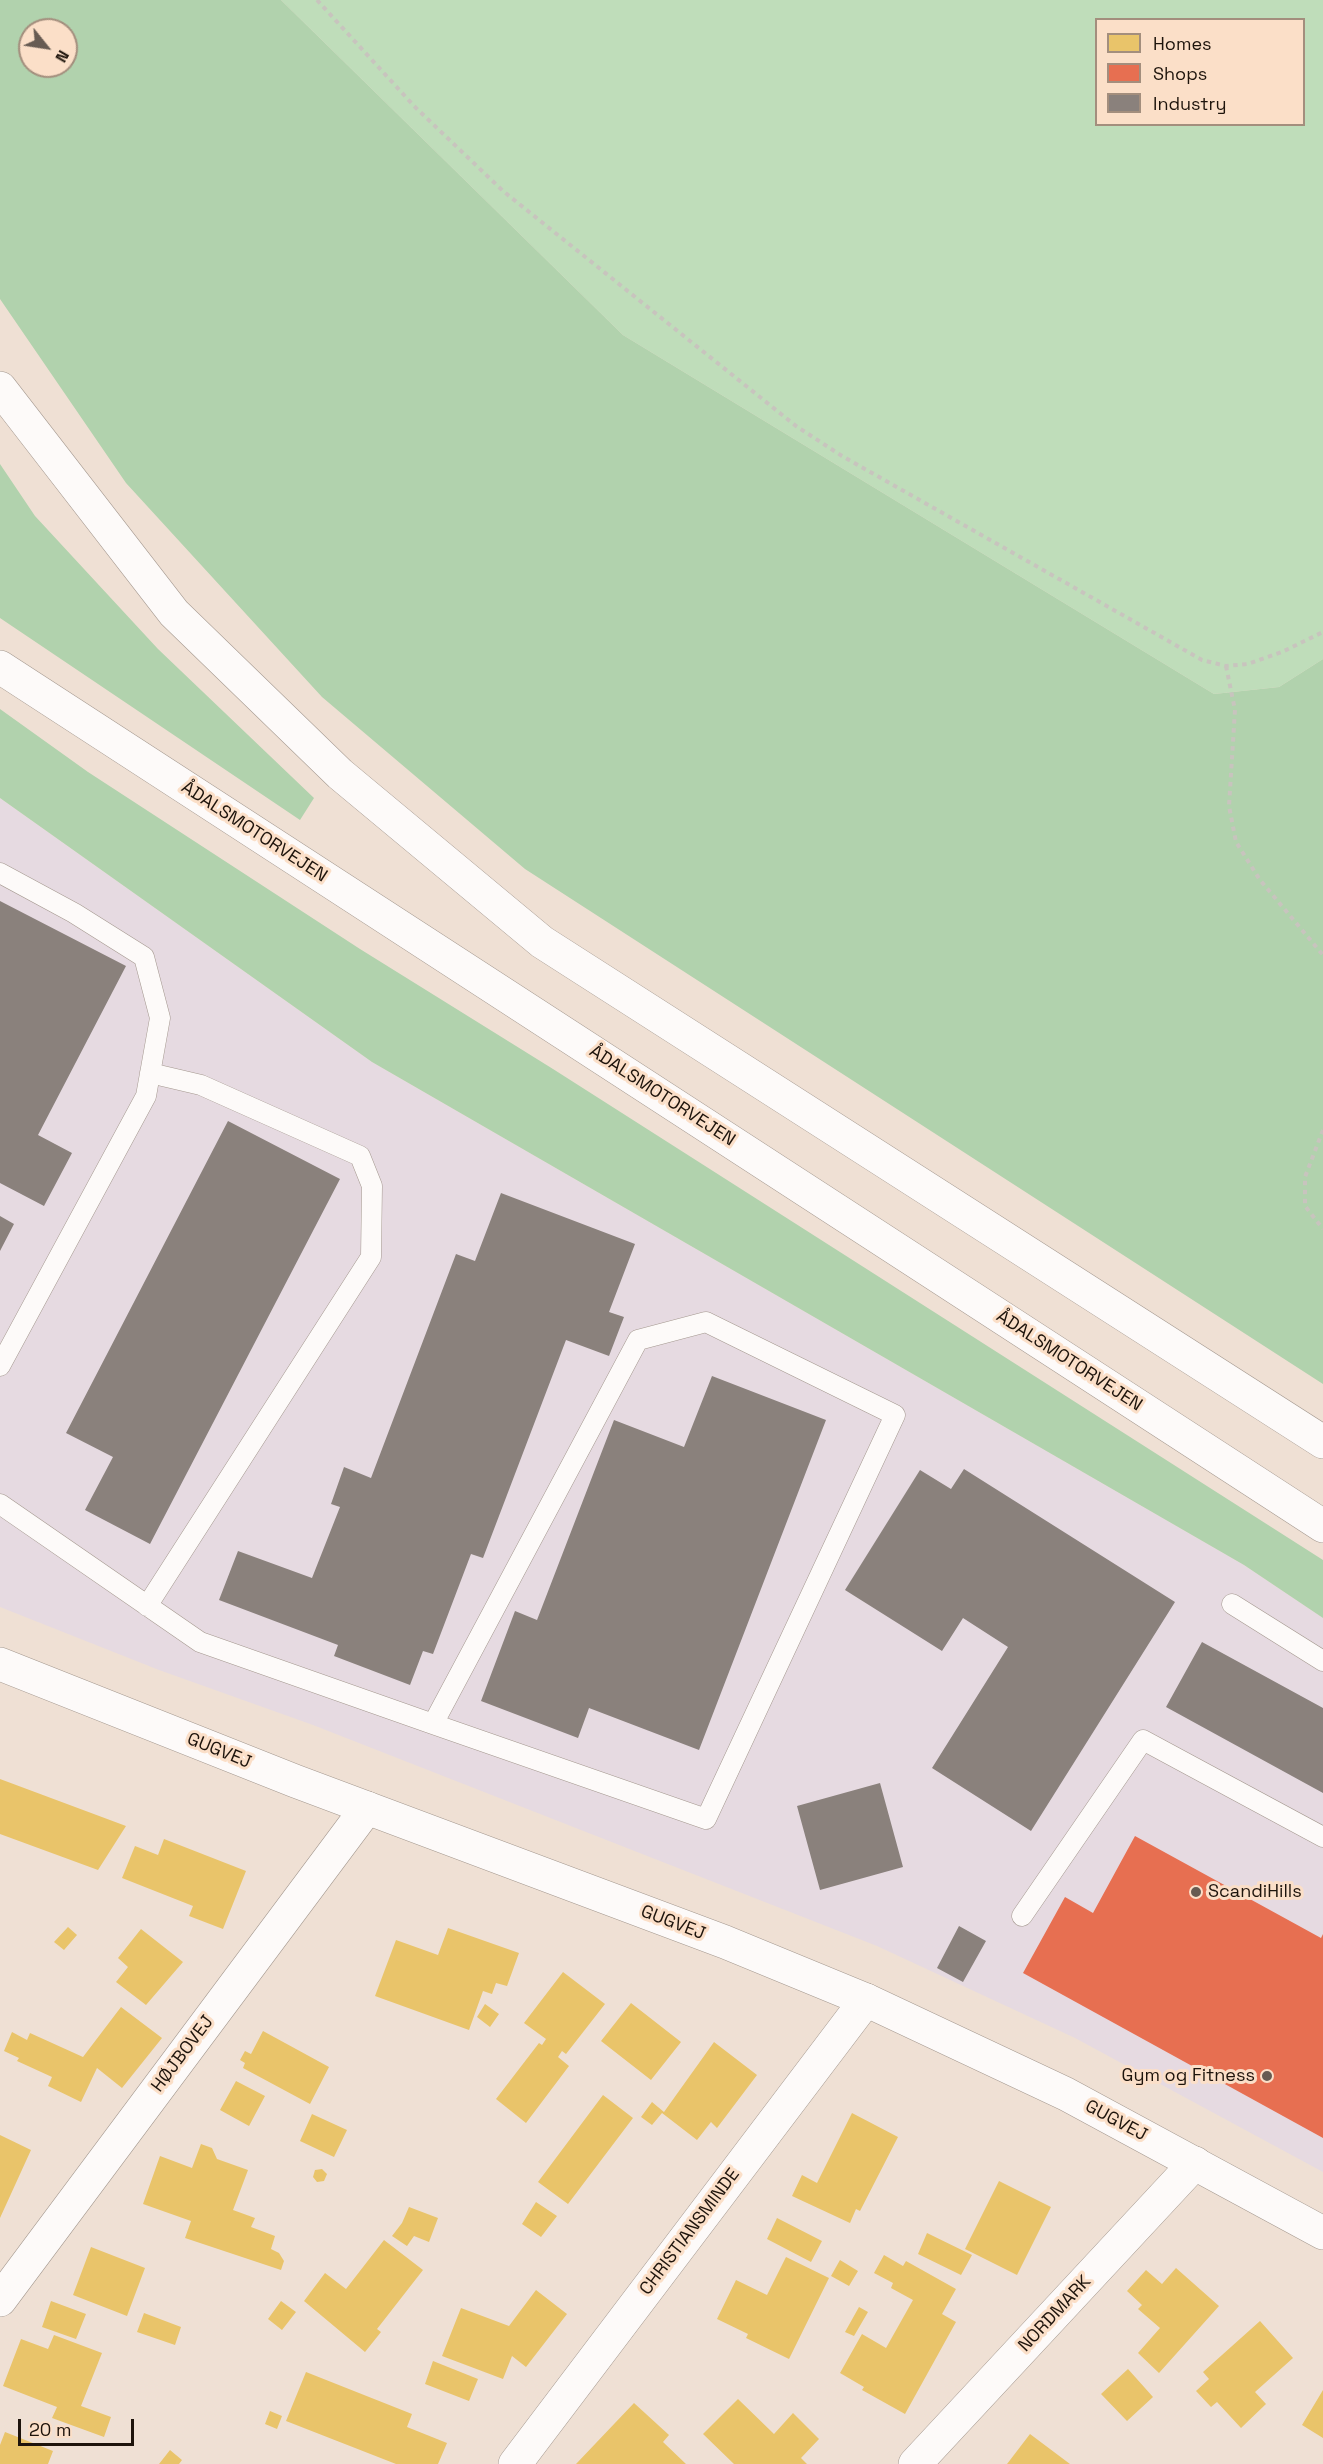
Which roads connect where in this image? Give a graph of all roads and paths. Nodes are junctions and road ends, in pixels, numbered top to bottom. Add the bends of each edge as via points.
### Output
1 (317, 0) edge
2 (0, 388) edge
3 (1323, 632) edge
4 (1226, 666) junction
5 (0, 668) edge
6 (0, 873) edge
7 (1323, 955) edge
8 (150, 1073) junction
9 (1323, 1130) edge
10 (1323, 1229) edge
11 (0, 1366) edge
12 (1323, 1442) edge
13 (0, 1504) edge
14 (1323, 1526) edge
15 (1232, 1604) dead end
16 (147, 1606) junction
17 (1323, 1661) edge
18 (0, 1664) edge
19 (433, 1724) junction
20 (367, 1808) junction
21 (1323, 1838) edge
22 (1022, 1916) dead end
23 (866, 2000) junction
24 (1195, 2163) junction
25 (1323, 2233) edge
26 (0, 2300) edge
27 (514, 2464) edge
28 (915, 2464) edge

1 - 4 path via 415,107 503,190 796,426 1172,645 1202,660
2 - 12 main road via 174,613 340,774 542,942
3 - 4 path via 1248,664
4 - 7 path via 1235,710 1229,806 1236,842 1260,880
5 - 14 main road, ÅDALSMOTORVEJEN
6 - 8 lane via 144,957 160,1018
8 - 11 lane via 146,1096
8 - 16 lane via 201,1085 360,1156 372,1186 371,1257
9 - 10 path via 1305,1177 1305,1206
13 - 16 lane
15 - 17 lane
16 - 19 lane via 200,1642
18 - 20 main road, GUGVEJ
19 - 19 lane via 706,1819 895,1415 706,1322 638,1340
20 - 23 main road, GUGVEJ via 725,1942
20 - 26 main road, HØJBOVEJ
21 - 22 lane via 1143,1740
23 - 24 main road, GUGVEJ via 1066,2094
23 - 27 main road, CHRISTIANSMINDE
24 - 25 main road, GUGVEJ
24 - 28 main road, NORDMARK

